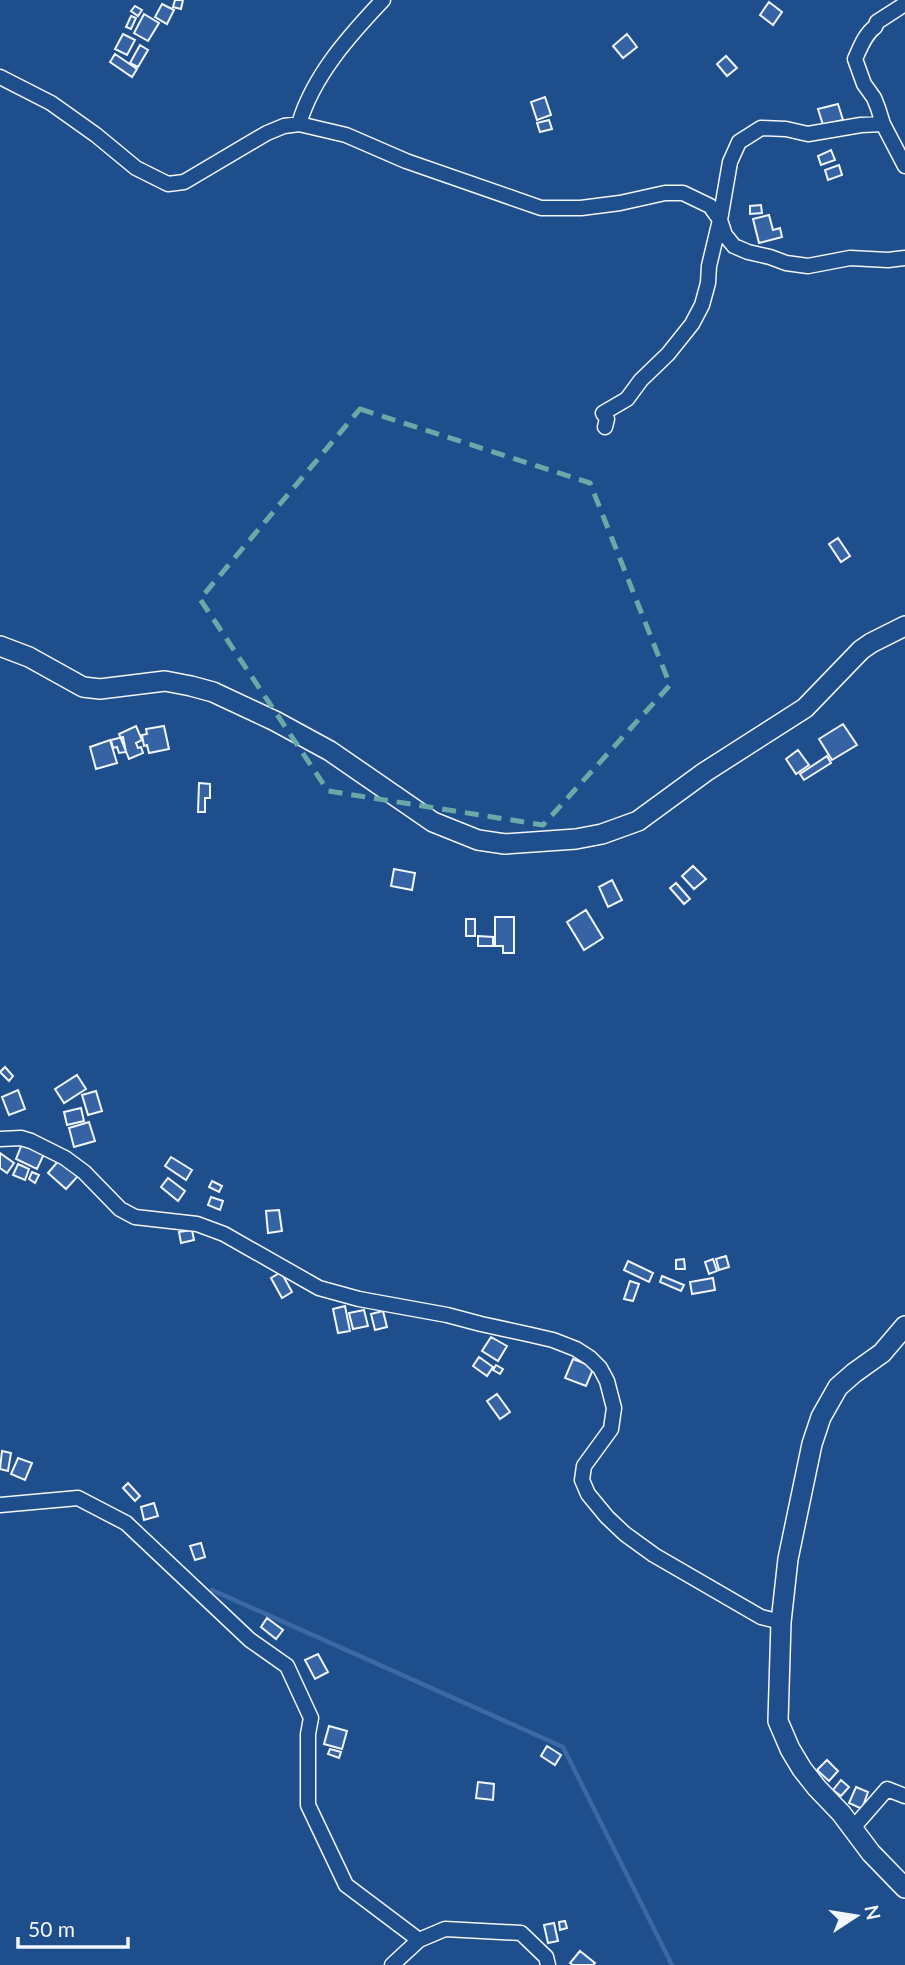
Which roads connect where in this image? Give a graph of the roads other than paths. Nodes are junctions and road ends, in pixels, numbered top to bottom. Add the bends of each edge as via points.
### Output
1 (383, 0) edge
2 (905, 4) edge
3 (0, 77) edge
4 (299, 124) junction
5 (883, 124) junction
6 (905, 166) edge
7 (720, 220) junction
8 (905, 258) edge
9 (605, 427) dead end
10 (905, 626) edge
11 (0, 646) edge
12 (0, 1139) edge
13 (905, 1326) edge
14 (0, 1505) edge
15 (781, 1622) junction
16 (905, 1796) edge
17 (853, 1828) junction
18 (905, 1888) edge
19 (419, 1940) junction
20 (392, 1965) edge
21 (548, 1965) edge

1 - 4 street via 338,51 304,106
2 - 5 street via 877,22 855,59
3 - 4 street via 51,103 136,168 168,184 184,182 267,133
4 - 7 street via 346,135 541,208 601,206 674,192 710,206
5 - 6 street
5 - 7 street via 808,134 761,128 735,149
7 - 8 street via 734,246 786,263 808,266 843,259
7 - 9 street via 708,283 692,324 627,399 603,413
10 - 11 main road via 861,650 805,708 638,821 576,839 505,844 478,840 433,822 330,751 213,692 165,681 83,687
12 - 15 street via 21,1138 65,1158 120,1209 135,1217 197,1224 224,1234 320,1288 553,1340 583,1354 600,1368 614,1408 611,1429 584,1466 582,1480 588,1494 625,1534 654,1555 761,1616
13 - 15 main road via 883,1353 838,1387 821,1417 788,1559
14 - 19 street via 78,1498 126,1523 250,1640 286,1666 311,1718 308,1805 346,1885
15 - 17 main road via 778,1721 802,1769
16 - 17 street via 887,1789
17 - 18 main road
19 - 20 street
19 - 21 street via 445,1929 521,1933 547,1957

